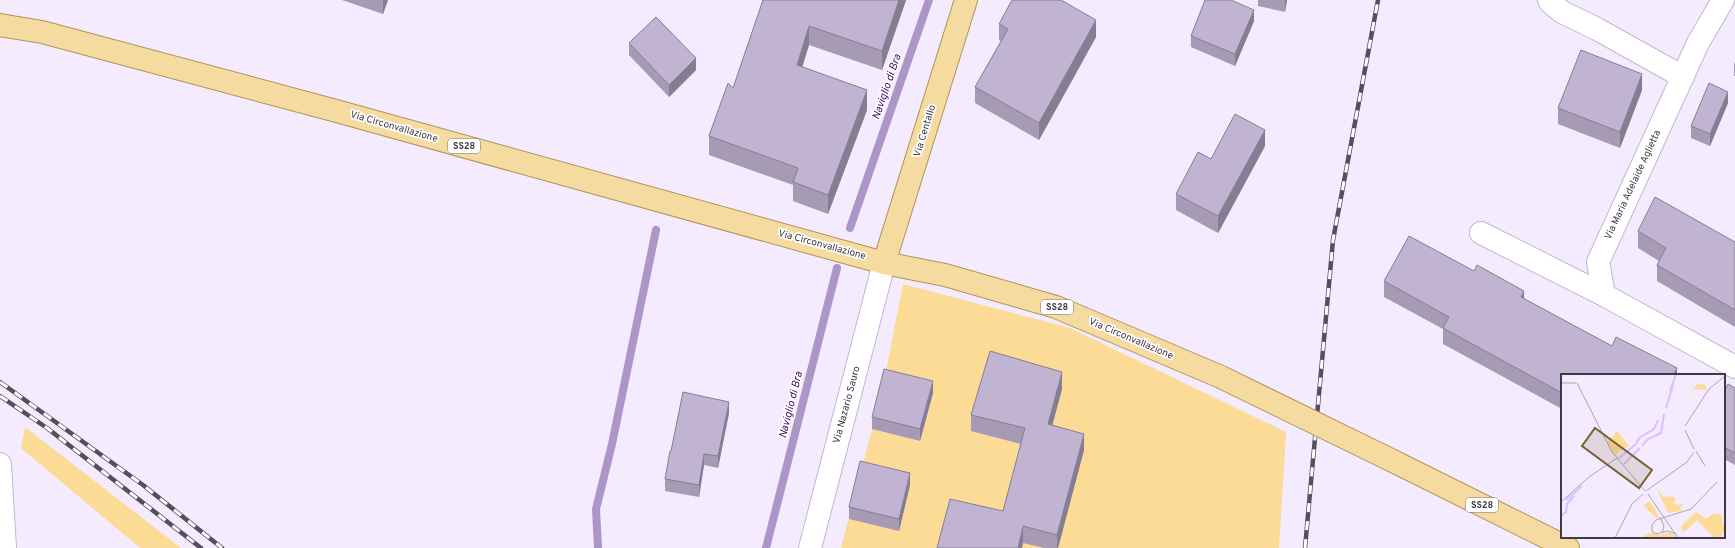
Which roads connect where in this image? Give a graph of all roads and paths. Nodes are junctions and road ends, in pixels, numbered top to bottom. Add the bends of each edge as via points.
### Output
1 (966, 0) edge
2 (1549, 0) edge
3 (1723, 0) edge
4 (0, 13) edge
5 (0, 24) edge
6 (42, 32) junction
7 (1683, 77) junction
8 (1481, 233) dead end
9 (884, 263) junction
10 (1604, 295) junction
11 (1735, 367) edge
12 (0, 464) edge
13 (5, 548) edge
14 (810, 548) edge
15 (1568, 548) edge

1 - 9 main road, Via Centallo
2 - 7 street via 1562,12 1598,29
3 - 7 street, Via Maria Adelaide Aglietta via 1698,43
4 - 6 main road, Via Circonvallazione / SS28
5 - 6 main road, Via Circonvallazione / SS28
6 - 9 main road, Via Circonvallazione / SS28
7 - 10 street, Via Maria Adelaide Aglietta via 1598,262
8 - 10 street
9 - 14 street, Via Nazario Sauro
9 - 15 main road, Via Circonvallazione / SS28, bridge via 944,275 1056,307 1221,377
10 - 11 street
12 - 13 street

